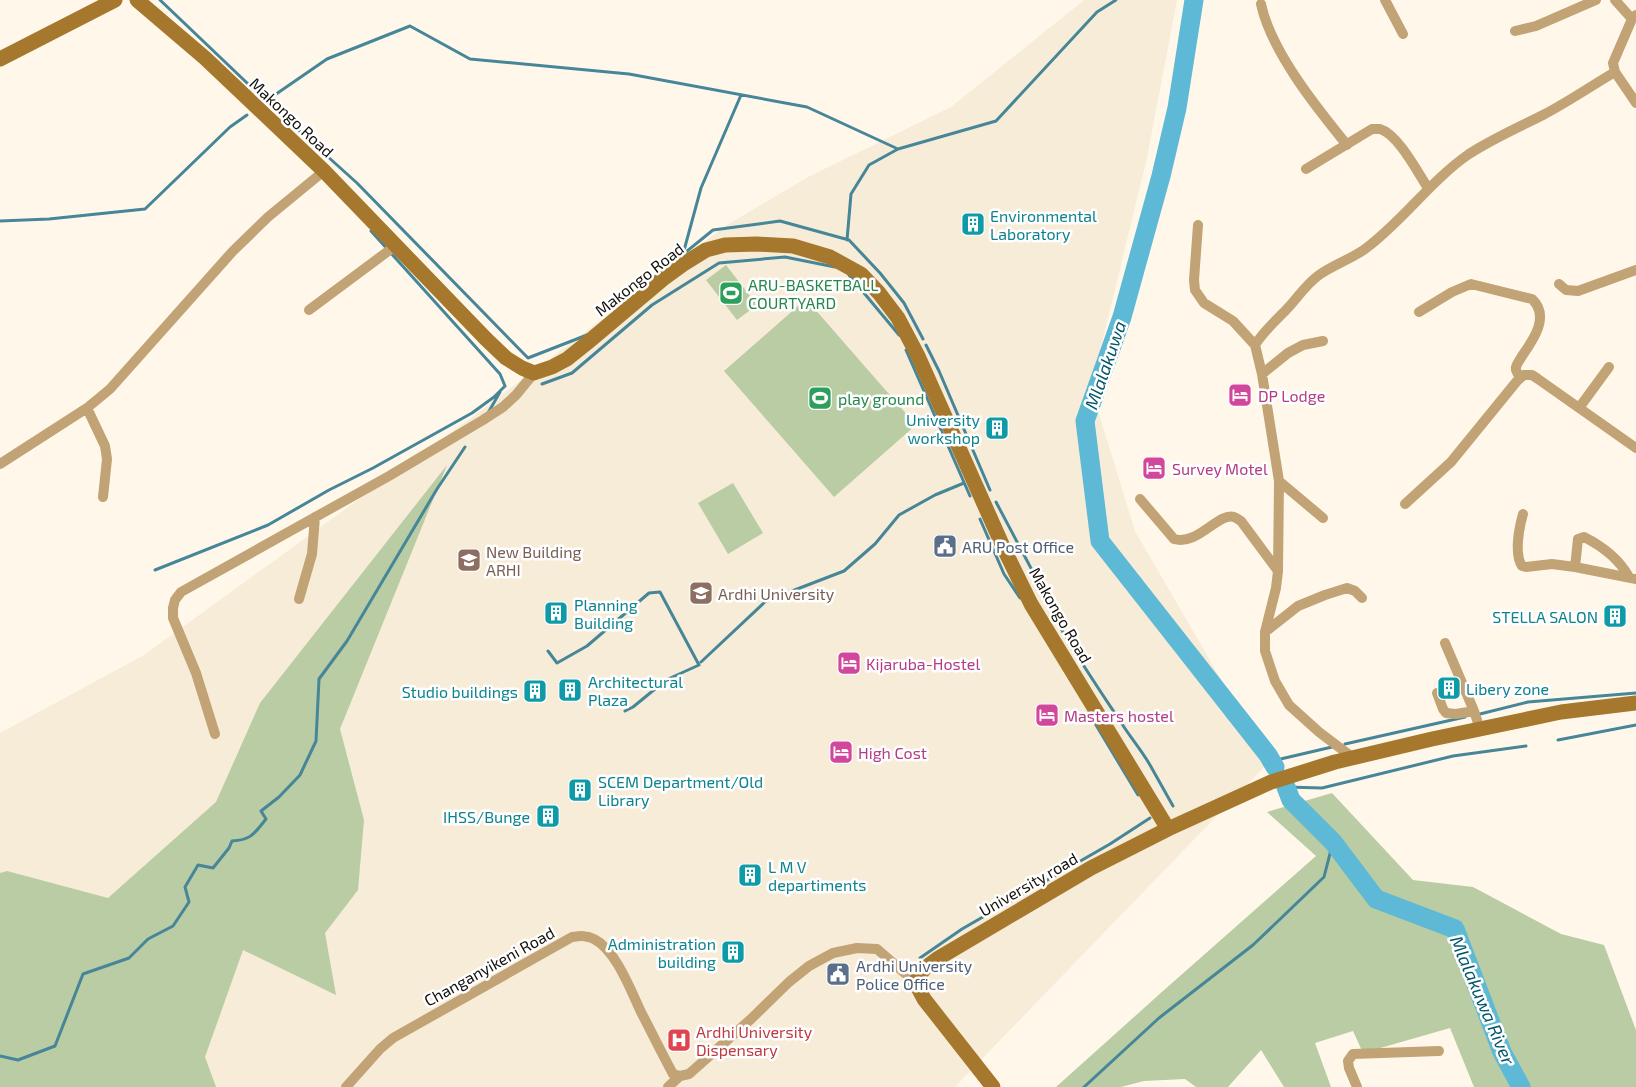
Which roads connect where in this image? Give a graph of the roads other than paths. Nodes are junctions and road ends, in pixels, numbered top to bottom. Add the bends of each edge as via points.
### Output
1 (115, 0) edge
2 (136, 0) edge
3 (1385, 0) edge
4 (1596, 0) edge
5 (1615, 0) edge
6 (1261, 4) dead end
7 (1634, 17) edge
8 (1515, 31) dead end
9 (1403, 34) dead end
10 (0, 59) edge
11 (1615, 72) junction
12 (1636, 103) edge
13 (1347, 144) junction
14 (1306, 169) dead end
15 (324, 172) junction
16 (1428, 188) junction
17 (1198, 226) dead end
18 (395, 246) junction
19 (1636, 270) edge
20 (1559, 284) dead end
21 (309, 310) dead end
22 (1419, 312) dead end
23 (1323, 342) dead end
24 (1255, 345) junction
25 (1609, 367) dead end
26 (534, 372) junction
27 (1262, 374) junction
28 (1520, 377) junction
29 (88, 408) junction
30 (1579, 408) junction
31 (1636, 448) edge
32 (0, 464) edge
33 (1279, 481) junction
34 (103, 497) dead end
35 (1140, 499) dead end
36 (1405, 504) dead end
37 (1523, 514) dead end
38 (315, 517) junction
39 (1323, 518) dead end
40 (1575, 566) junction
41 (1278, 571) junction
42 (1632, 578) edge
43 (1362, 598) dead end
44 (299, 599) dead end
45 (1265, 632) junction
46 (1445, 643) dead end
47 (1437, 693) dead end
48 (1636, 703) edge
49 (1474, 711) junction
50 (1480, 729) junction
51 (216, 734) dead end
52 (1352, 757) junction
53 (1168, 829) junction
54 (915, 982) junction
55 (1439, 1052) dead end
56 (680, 1076) junction
57 (346, 1087) edge
58 (668, 1087) edge
59 (993, 1087) edge
60 (1357, 1087) edge

1 - 10 street
2 - 15 street, Makongo Road via 205,58
3 - 9 street
4 - 8 street via 1536,26
5 - 7 street
6 - 13 street via 1268,28 1282,54 1319,110
7 - 11 street via 1613,63
11 - 12 street
11 - 16 street via 1470,153
13 - 14 street
13 - 16 street via 1380,129 1406,153
15 - 18 street, Makongo Road
15 - 29 street via 233,250 115,383
16 - 24 street via 1393,226 1366,248 1320,274 1305,287
17 - 24 street via 1195,290 1204,303 1233,322
18 - 21 street
18 - 26 street, Makongo Road via 506,358
19 - 20 street via 1578,291 1566,290
22 - 28 street via 1471,284 1532,299 1539,306 1541,318 1516,366
23 - 27 street via 1303,345
24 - 27 street
25 - 30 street
26 - 38 street via 516,395 483,420
26 - 53 street, Makongo Road via 567,359 663,279 689,260 714,248 741,244 793,246 830,257 861,274 898,318 1031,604
27 - 33 street
28 - 30 street via 1532,375
28 - 36 street via 1451,462
29 - 32 street
29 - 34 street via 106,452
30 - 31 street
33 - 39 street
33 - 41 street
35 - 41 street via 1174,539 1182,541 1233,516 1241,521
37 - 40 street via 1518,532 1522,566
38 - 44 street via 312,554
38 - 51 street via 188,587 175,600 173,618
40 - 42 street
40 - 42 street via 1578,539 1584,537 1621,564
41 - 45 street
43 - 45 street via 1347,588 1325,595 1298,606
45 - 52 street via 1265,650 1282,694 1301,715
46 - 49 street
47 - 49 street via 1446,713
48 - 50 street, University road via 1561,712
49 - 50 street
50 - 52 street, University road
52 - 53 street, University road via 1271,782
53 - 54 street, University road via 1091,868 936,959
54 - 56 street via 877,949 858,948 833,953 789,982 689,1074
54 - 59 street via 924,999
55 - 60 street via 1353,1054 1348,1061
56 - 57 street, Changanyikeni Road via 673,1074 616,963 595,939 585,936 559,943 393,1038
56 - 58 street

